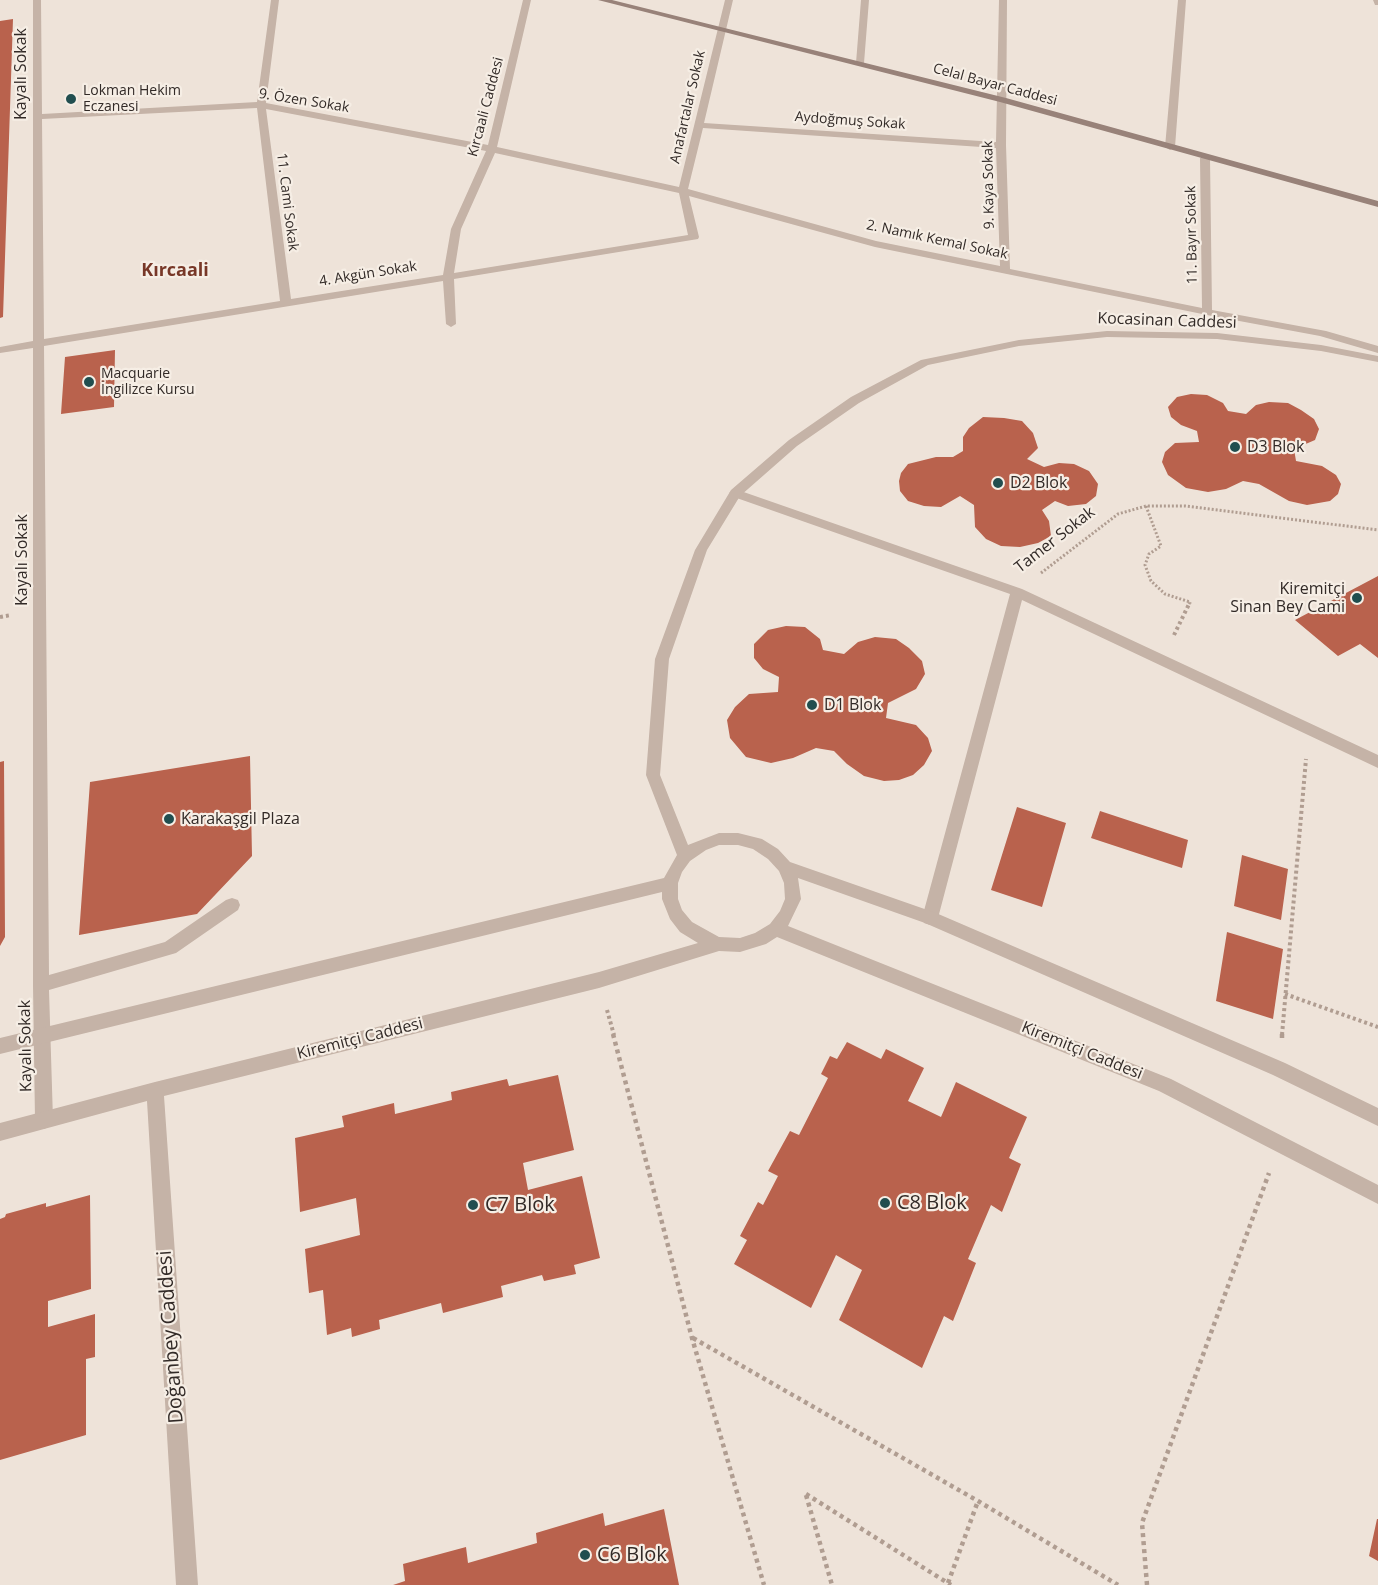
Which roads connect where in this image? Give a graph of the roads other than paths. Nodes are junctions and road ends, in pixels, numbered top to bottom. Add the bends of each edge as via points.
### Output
1 (37, 0) edge
2 (275, 0) edge
3 (527, 0) edge
4 (602, 0) edge
5 (729, 0) edge
6 (865, 0) edge
7 (1003, 0) edge
8 (1182, 0) edge
9 (720, 29) junction
10 (860, 63) junction
11 (1003, 100) junction
12 (261, 105) junction
13 (38, 117) junction
14 (698, 125) junction
15 (1001, 145) junction
16 (1170, 147) junction
17 (492, 149) junction
18 (1205, 158) junction
19 (683, 191) junction
20 (1378, 204) edge
21 (1005, 270) junction
22 (448, 276) junction
23 (286, 302) junction
24 (1207, 312) junction
25 (451, 324) dead end
26 (37, 344) junction
27 (0, 350) edge
28 (1378, 350) edge
29 (1378, 359) edge
30 (735, 493) junction
31 (1017, 592) junction
32 (1378, 762) edge
33 (685, 856) junction
34 (785, 867) junction
35 (670, 883) junction
36 (232, 905) dead end
37 (930, 918) junction
38 (776, 929) junction
39 (719, 944) junction
40 (41, 985) junction
41 (42, 1036) junction
42 (0, 1046) edge
43 (155, 1090) junction
44 (1378, 1117) edge
45 (44, 1120) junction
46 (0, 1131) edge
47 (1378, 1195) edge
48 (187, 1585) edge

1 - 13 street, Kayalı Sokak
2 - 12 street, 11. Cami Sokak
3 - 17 street, Kırcaali Caddesi
4 - 9 main road, Celal Bayar Caddesi
5 - 9 street, Anafartalar Sokak
6 - 10 street
7 - 11 street, 9. Kaya Sokak
8 - 16 street
9 - 10 main road, Celal Bayar Caddesi
9 - 14 street, Anafartalar Sokak
10 - 11 main road, Celal Bayar Caddesi
11 - 15 street, 9. Kaya Sokak
11 - 16 main road, Celal Bayar Caddesi
12 - 13 street, 9. Özen Sokak
12 - 17 street, 9. Özen Sokak
12 - 23 street, 11. Cami Sokak
13 - 26 street, Kayalı Sokak
14 - 15 street, Aydoğmuş Sokak
14 - 19 street, Anafartalar Sokak
15 - 21 street, 9. Kaya Sokak
16 - 18 main road, Celal Bayar Caddesi
17 - 19 street, 2. Namık Kemal Sokak
17 - 22 street, Kırcaali Caddesi via 456,229
18 - 20 main road, Celal Bayar Caddesi
18 - 24 street, 11. Bayır Sokak
19 - 21 street, 2. Namık Kemal Sokak via 875,244
19 - 22 street, 4. Akgün Sokak via 694,237
21 - 24 street, 2. Namık Kemal Sokak
22 - 23 street, 4. Akgün Sokak
22 - 25 street, Kırcaali Caddesi
23 - 26 street, 4. Akgün Sokak
24 - 28 street, 2. Namık Kemal Sokak via 1322,333
26 - 27 street, 4. Akgün Sokak
26 - 40 street, Kayalı Sokak
29 - 30 street, Kocasinan Caddesi via 1217,336 1107,333 1019,343 925,362 828,418
30 - 31 street
30 - 33 street, Kocasinan Caddesi via 701,549 662,659 653,775
31 - 32 street
31 - 37 street, Tamer Sokak
33 - 34 street via 710,842 738,839 757,844
33 - 35 street
34 - 37 street
34 - 38 street via 793,899
35 - 39 street via 670,898 686,927
35 - 41 street
36 - 40 street via 170,948
37 - 44 street via 1279,1069
38 - 39 street via 740,945
38 - 47 street, Kiremitçi Caddesi via 1165,1085
39 - 43 street, Kiremitçi Caddesi via 599,980
40 - 41 street, Kayalı Sokak
41 - 42 street
41 - 45 street, Kayalı Sokak
43 - 45 street, Kiremitçi Caddesi
43 - 48 street, Doğanbey Caddesi
45 - 46 street, Kiremitçi Caddesi

